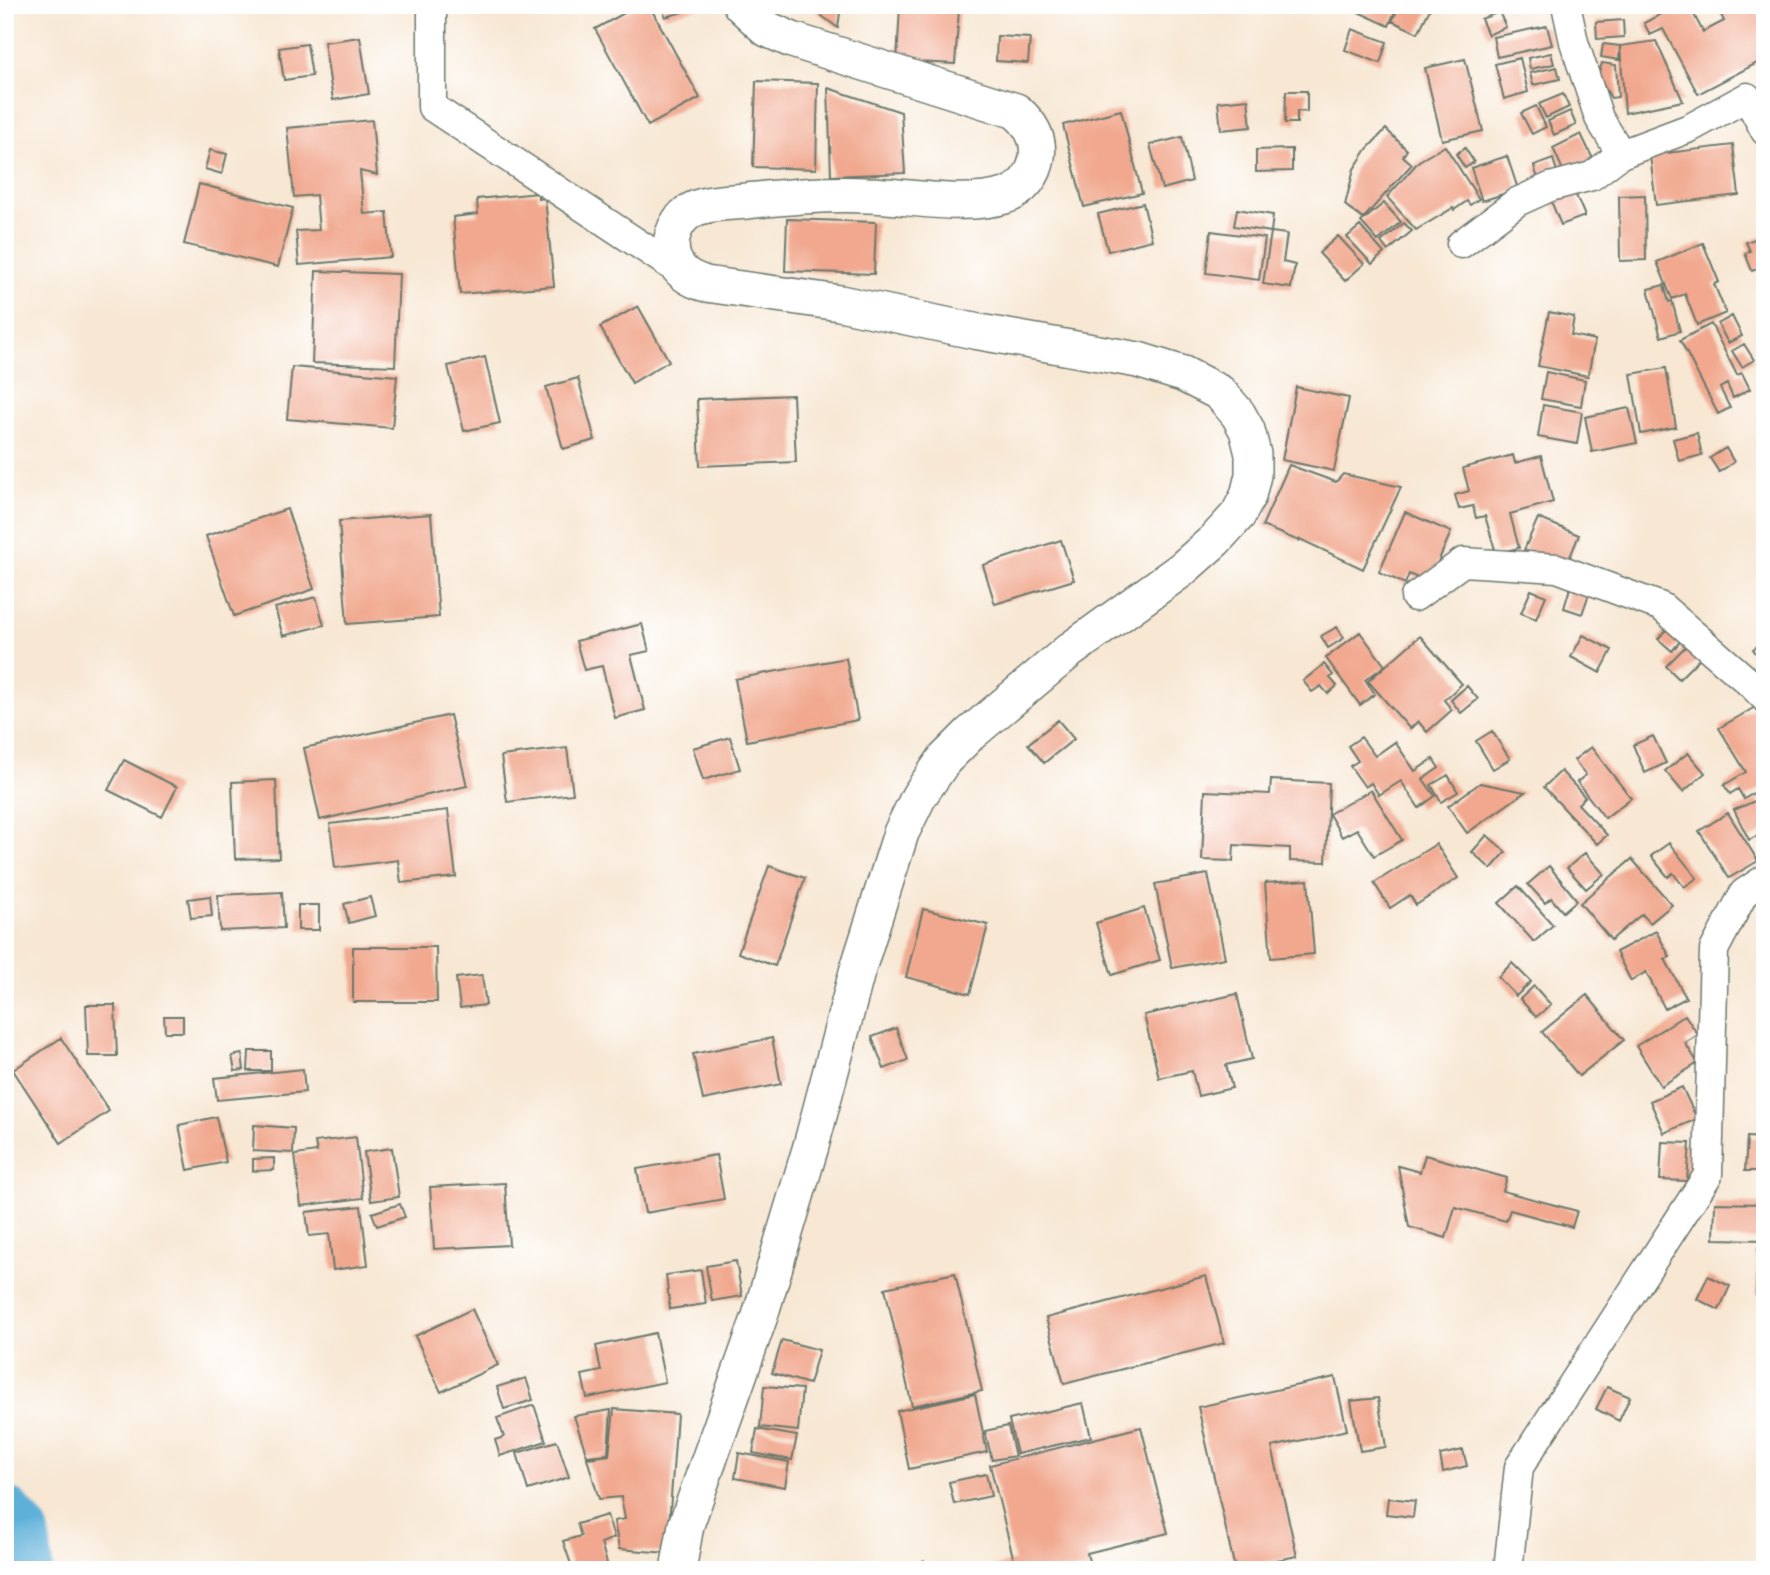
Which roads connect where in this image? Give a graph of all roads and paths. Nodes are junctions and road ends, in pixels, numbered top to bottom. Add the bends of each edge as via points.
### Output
1 (432, 5) edge
2 (741, 5) edge
3 (1566, 5) edge
4 (1765, 131) edge
5 (1621, 154) junction
6 (1461, 244) dead end
7 (681, 272) junction
8 (1415, 597) dead end
9 (1765, 698) edge
10 (1765, 879) edge
11 (678, 1570) edge
12 (1508, 1570) edge

1 - 7 street via 432,107
2 - 7 street via 767,29 792,40 1016,111 1035,135 1037,157 1020,188 994,199 812,196 690,211 673,232 671,246
3 - 5 street via 1599,118
4 - 5 street via 1747,97 1690,128
5 - 6 street via 1592,176 1517,202
7 - 11 street via 706,285 841,303 1138,360 1183,374 1220,393 1247,430 1253,454 1248,496 1215,540 1069,651 970,734 944,760 919,796 901,833 861,960 811,1146 760,1316 686,1525
8 - 9 street via 1463,562 1557,568 1662,607
10 - 12 street via 1744,893 1714,950 1708,1175 1519,1467

